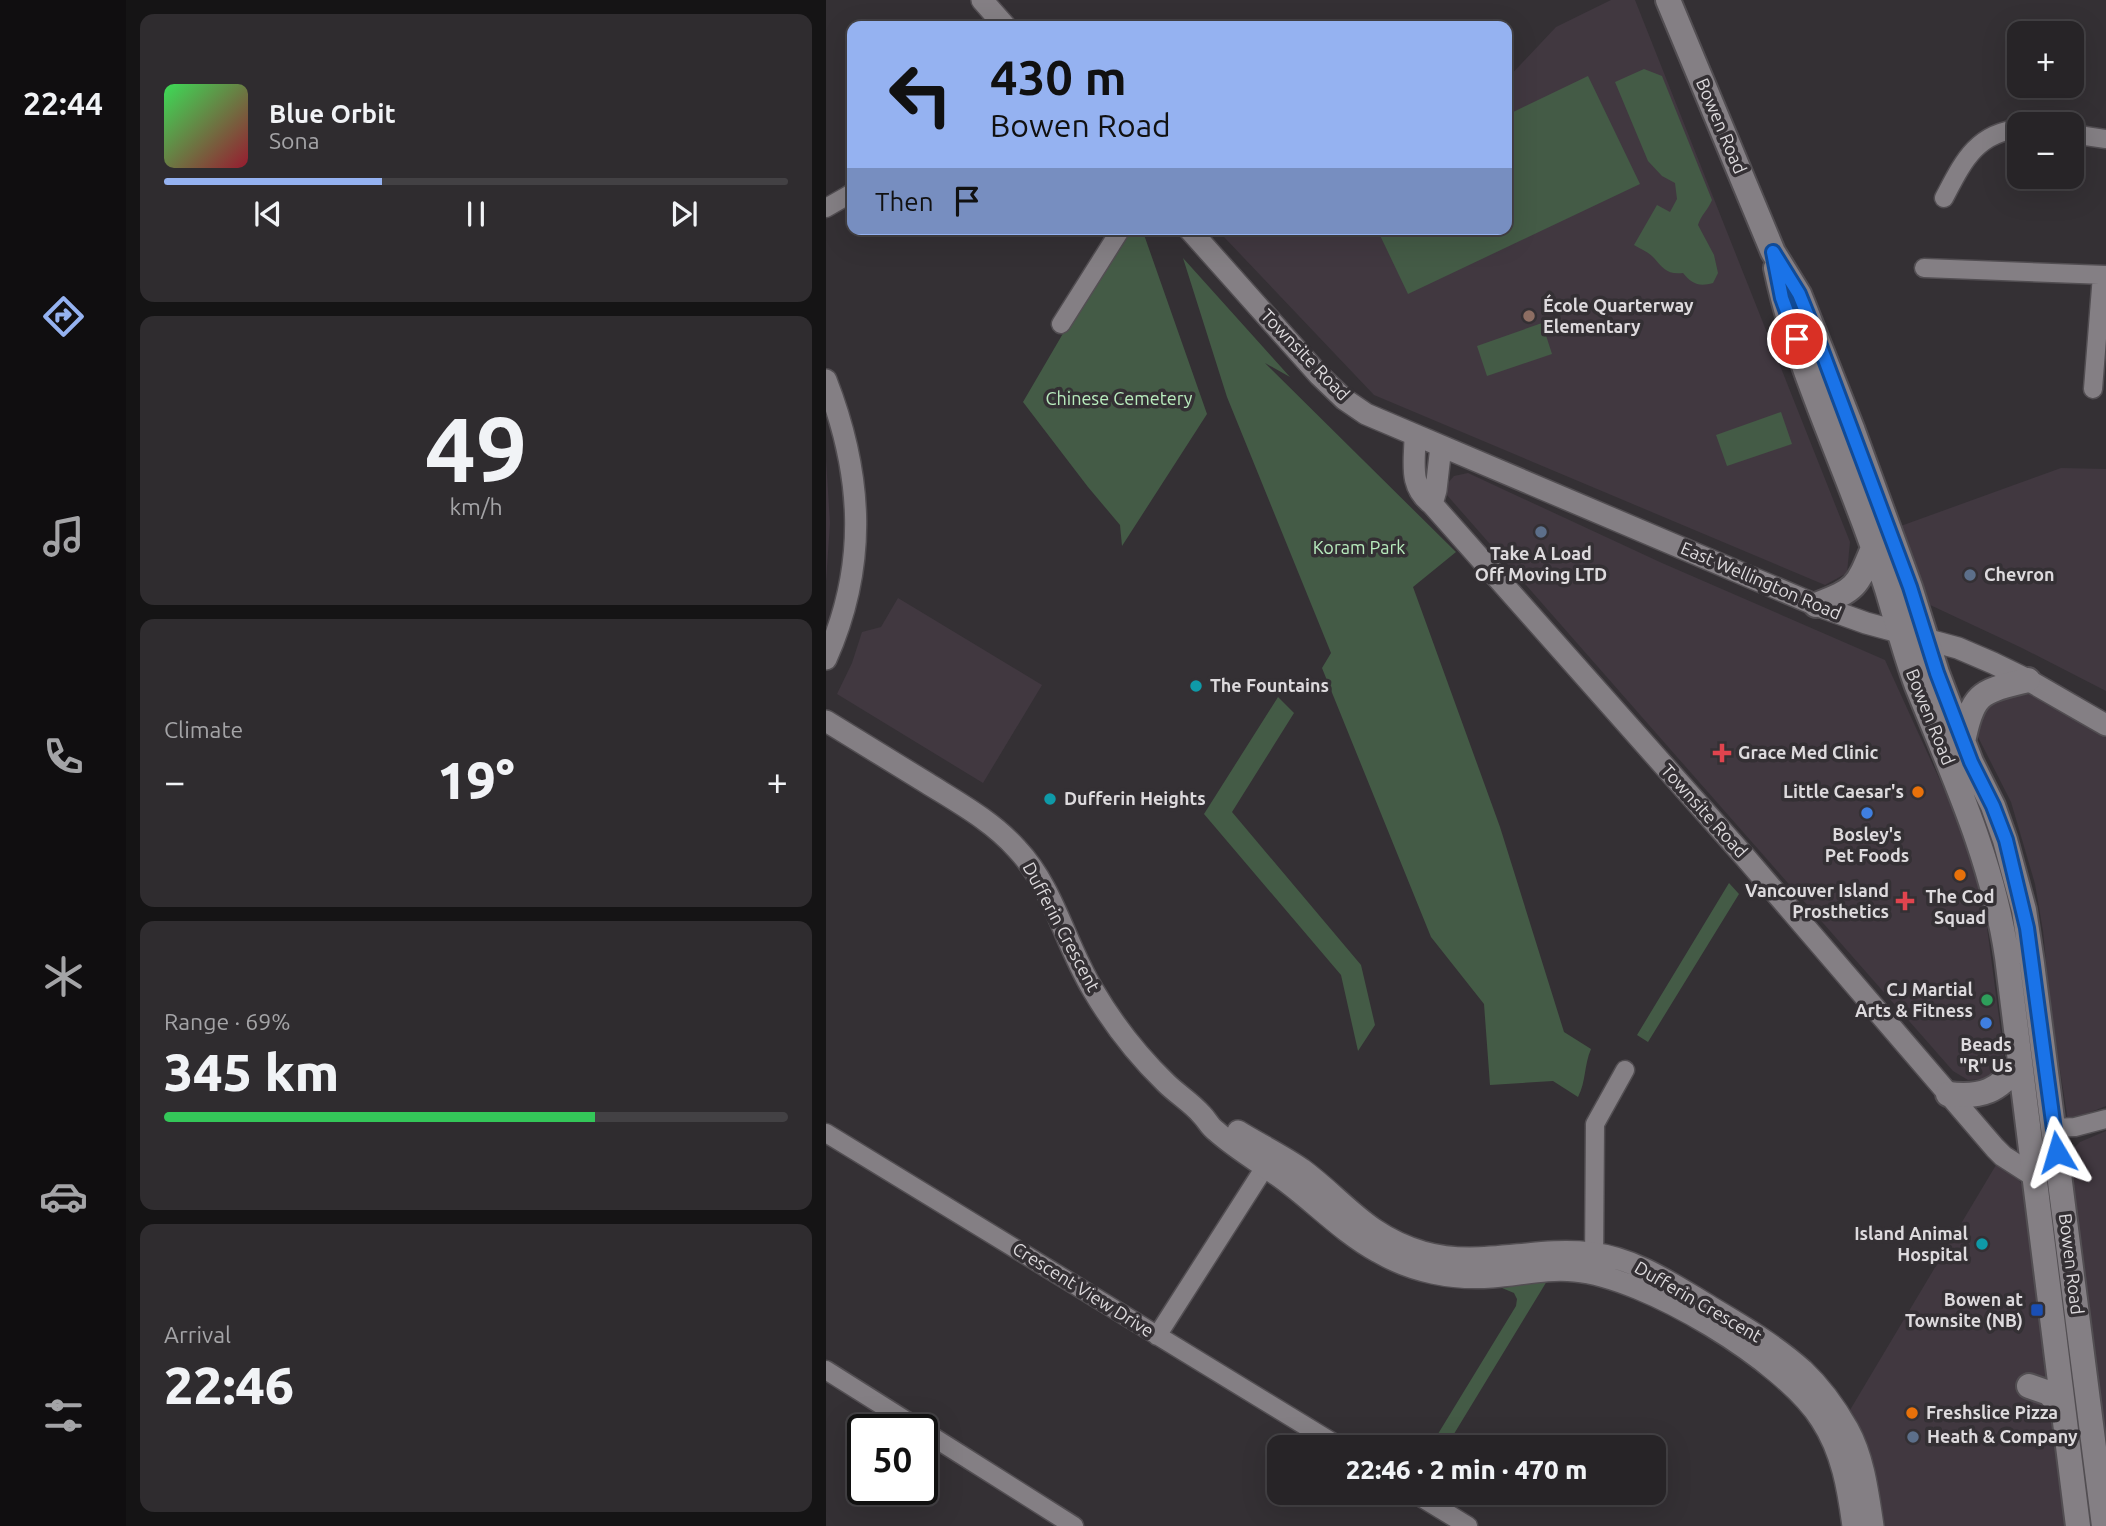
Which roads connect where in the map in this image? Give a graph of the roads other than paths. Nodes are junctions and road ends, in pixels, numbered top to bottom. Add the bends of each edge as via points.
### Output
1 (982, 0) edge
2 (1668, 0) edge
3 (1001, 21) edge
4 (2007, 130) edge
5 (2084, 136) edge
6 (2106, 139) edge
7 (847, 196) edge
8 (1944, 198) dead end
9 (826, 208) edge
10 (1117, 235) edge
11 (1194, 235) edge
12 (1773, 252) junction
13 (1924, 268) dead end
14 (2104, 275) edge
15 (1061, 324) dead end
16 (826, 380) edge
17 (2094, 389) dead end
18 (1415, 436) junction
19 (1441, 446) junction
20 (1432, 504) junction
21 (1872, 548) junction
22 (1816, 604) junction
23 (1899, 632) junction
24 (1926, 639) junction
25 (826, 659) edge
26 (2028, 680) junction
27 (826, 721) edge
28 (2106, 725) edge
29 (1963, 742) junction
30 (2013, 1010) junction
31 (2020, 1064) junction
32 (1625, 1070) dead end
33 (1948, 1094) junction
34 (2106, 1119) edge
35 (2054, 1128) junction
36 (826, 1133) edge
37 (1270, 1160) junction
38 (2034, 1176) junction
39 (1594, 1263) junction
40 (2075, 1297) junction
41 (1157, 1336) junction
42 (826, 1370) edge
43 (896, 1414) edge
44 (1320, 1435) edge
45 (938, 1440) edge
46 (1429, 1505) edge
47 (1449, 1521) edge
48 (1074, 1526) edge
49 (1468, 1526) edge
50 (1853, 1526) edge
51 (1872, 1526) edge
52 (2078, 1526) edge
53 (2104, 1526) edge

1 - 3 street
2 - 12 main road, Bowen Road
4 - 8 street via 1989,136 1962,164
5 - 6 street
7 - 9 street
10 - 15 street
11 - 18 street, Townsite Road via 1344,399
12 - 21 main road, Bowen Road via 1782,298
12 - 24 main road, Bowen Road via 1799,294 1825,358
13 - 14 street
14 - 17 street
16 - 25 street via 847,445 856,515 849,591
18 - 19 street, East Wellington Road
18 - 20 street, Townsite Road via 1414,480 1420,495
19 - 20 street
19 - 22 street, East Wellington Road
20 - 33 street, Townsite Road
21 - 22 main road via 1854,587
21 - 23 main road, Bowen Road
22 - 23 street, East Wellington Road
23 - 24 street, East Wellington Road
23 - 30 main road, Bowen Road via 1989,872 2002,923
24 - 26 street, East Wellington Road via 1958,648
24 - 29 main road, Bowen Road
26 - 28 street, East Wellington Road
26 - 29 main road via 1982,695 1969,712
27 - 37 street, Dufferin Crescent via 979,815 1015,846 1043,886 1108,1014 1150,1066 1201,1114 1220,1121
29 - 35 main road, Bowen Road via 2000,823 2020,893
30 - 31 main road, Bowen Road
30 - 35 main road via 2029,1046 2038,1109 2043,1123
31 - 33 main road via 1989,1092
31 - 38 main road, Bowen Road
32 - 39 street via 1595,1124
33 - 38 street, Townsite Road via 2003,1156
34 - 35 street
35 - 40 main road, Bowen Road
36 - 41 street, Crescent View Drive
37 - 39 street, Dufferin Crescent via 1300,1167 1361,1221 1397,1243 1425,1252 1490,1259 1551,1251
37 - 41 street
38 - 40 main road via 2047,1186 2051,1197 2058,1250
38 - 52 main road, Bowen Road
39 - 50 street, Dufferin Crescent via 1747,1351 1791,1384 1832,1441 1846,1482
39 - 51 street, Dufferin Crescent via 1634,1265 1672,1283 1763,1339 1803,1371 1850,1431 1866,1483
40 - 53 main road, Bowen Road
41 - 44 street, Crescent View Drive
42 - 43 street
45 - 48 street
46 - 47 street
47 - 49 street

